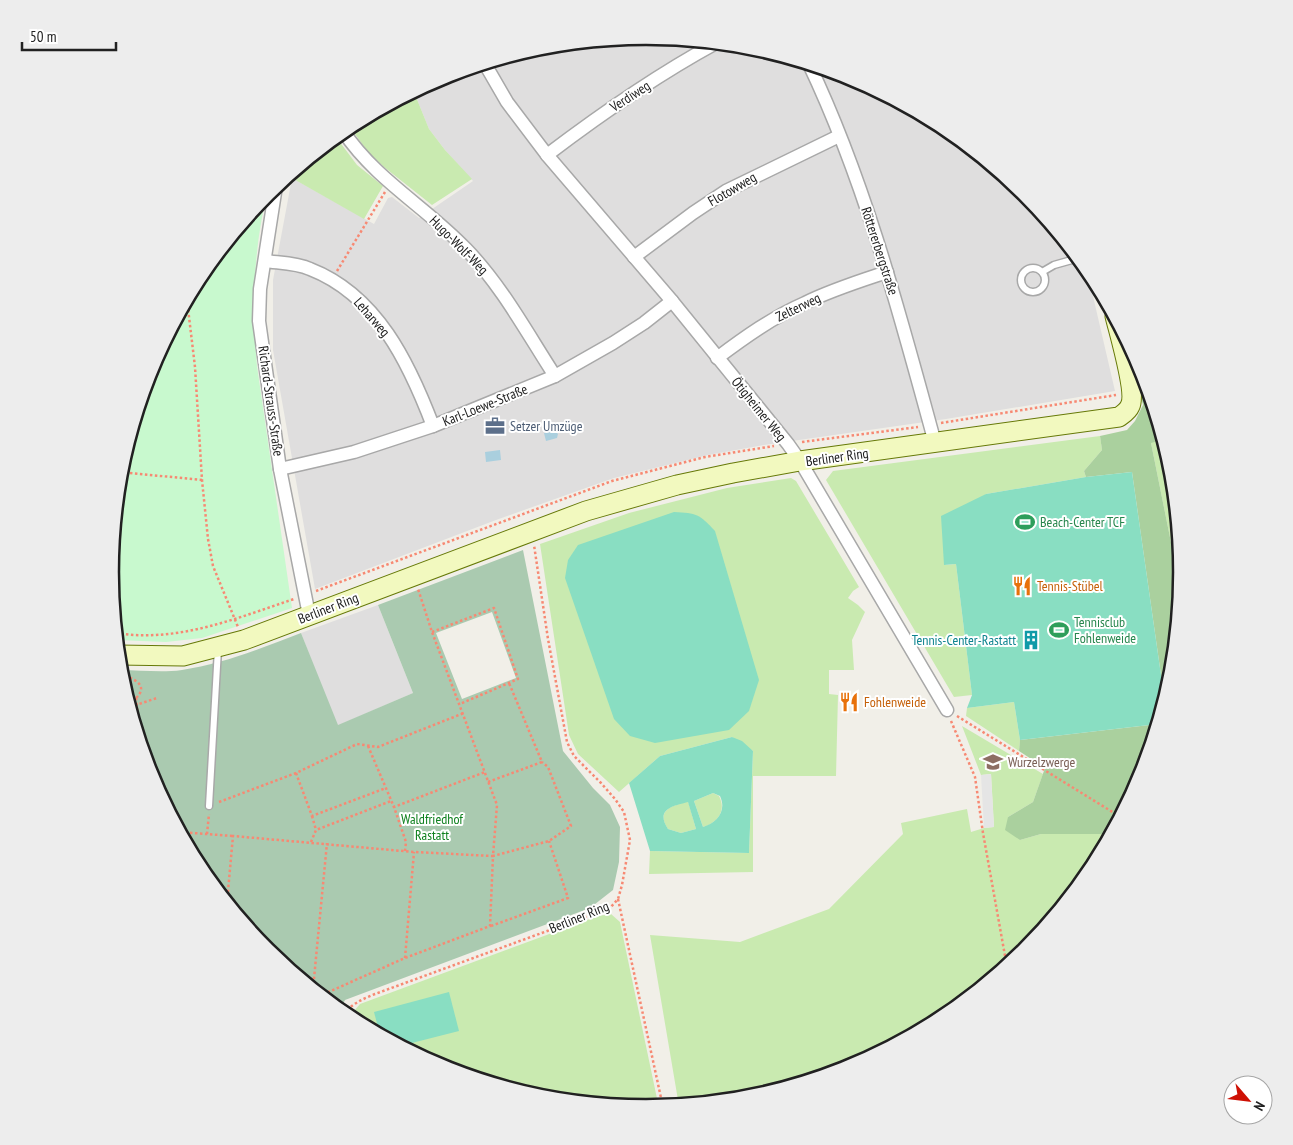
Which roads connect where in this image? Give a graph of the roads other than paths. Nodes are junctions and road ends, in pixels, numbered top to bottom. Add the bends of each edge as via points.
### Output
1 (705, 49) edge
2 (488, 70) edge
3 (812, 72) edge
4 (839, 136) junction
5 (348, 138) edge
6 (547, 155) junction
7 (274, 200) edge
8 (634, 257) junction
9 (1072, 260) edge
10 (265, 261) junction
11 (887, 272) junction
12 (1042, 272) dead end
13 (672, 302) junction
14 (1121, 341) edge
15 (717, 358) junction
16 (555, 376) junction
17 (433, 426) junction
18 (935, 443) junction
19 (800, 462) junction
20 (280, 469) junction
21 (309, 615) junction
22 (218, 648) junction
23 (126, 655) edge
24 (947, 710) road end
25 (209, 806) road end

1 - 6 street, Verdiweg via 601,114
2 - 6 street, Ötigheimer Weg via 507,102
3 - 4 street, Röttererbergstraße
4 - 8 street, Flotowweg via 726,191
4 - 11 street, Röttererbergstraße
5 - 16 street, Hugo-Wolf-Weg via 362,158 442,225 489,273
6 - 8 street, Ötigheimer Weg
7 - 10 street, Richard-Strauss-Straße
8 - 13 street, Ötigheimer Weg
9 - 12 lane
10 - 17 street, Leharweg via 308,268 332,278 356,296 391,338
10 - 20 street, Richard-Strauss-Straße via 259,321
11 - 15 street, Zelterweg via 804,303
11 - 18 street, Röttererbergstraße
13 - 15 street, Ötigheimer Weg
13 - 16 street, Karl-Loewe-Straße via 613,343
14 - 18 street, Berliner Ring via 1133,392 1131,406 1119,417
15 - 19 street, Ötigheimer Weg
16 - 17 street, Karl-Loewe-Straße
17 - 20 street, Karl-Loewe-Straße via 354,452
18 - 19 street, Berliner Ring
19 - 21 street, Berliner Ring via 677,484 586,512
19 - 24 street, Ötigheimer Weg
20 - 21 street, Richard-Strauss-Straße
21 - 22 street, Berliner Ring
22 - 23 street, Berliner Ring via 183,656
22 - 25 lane

